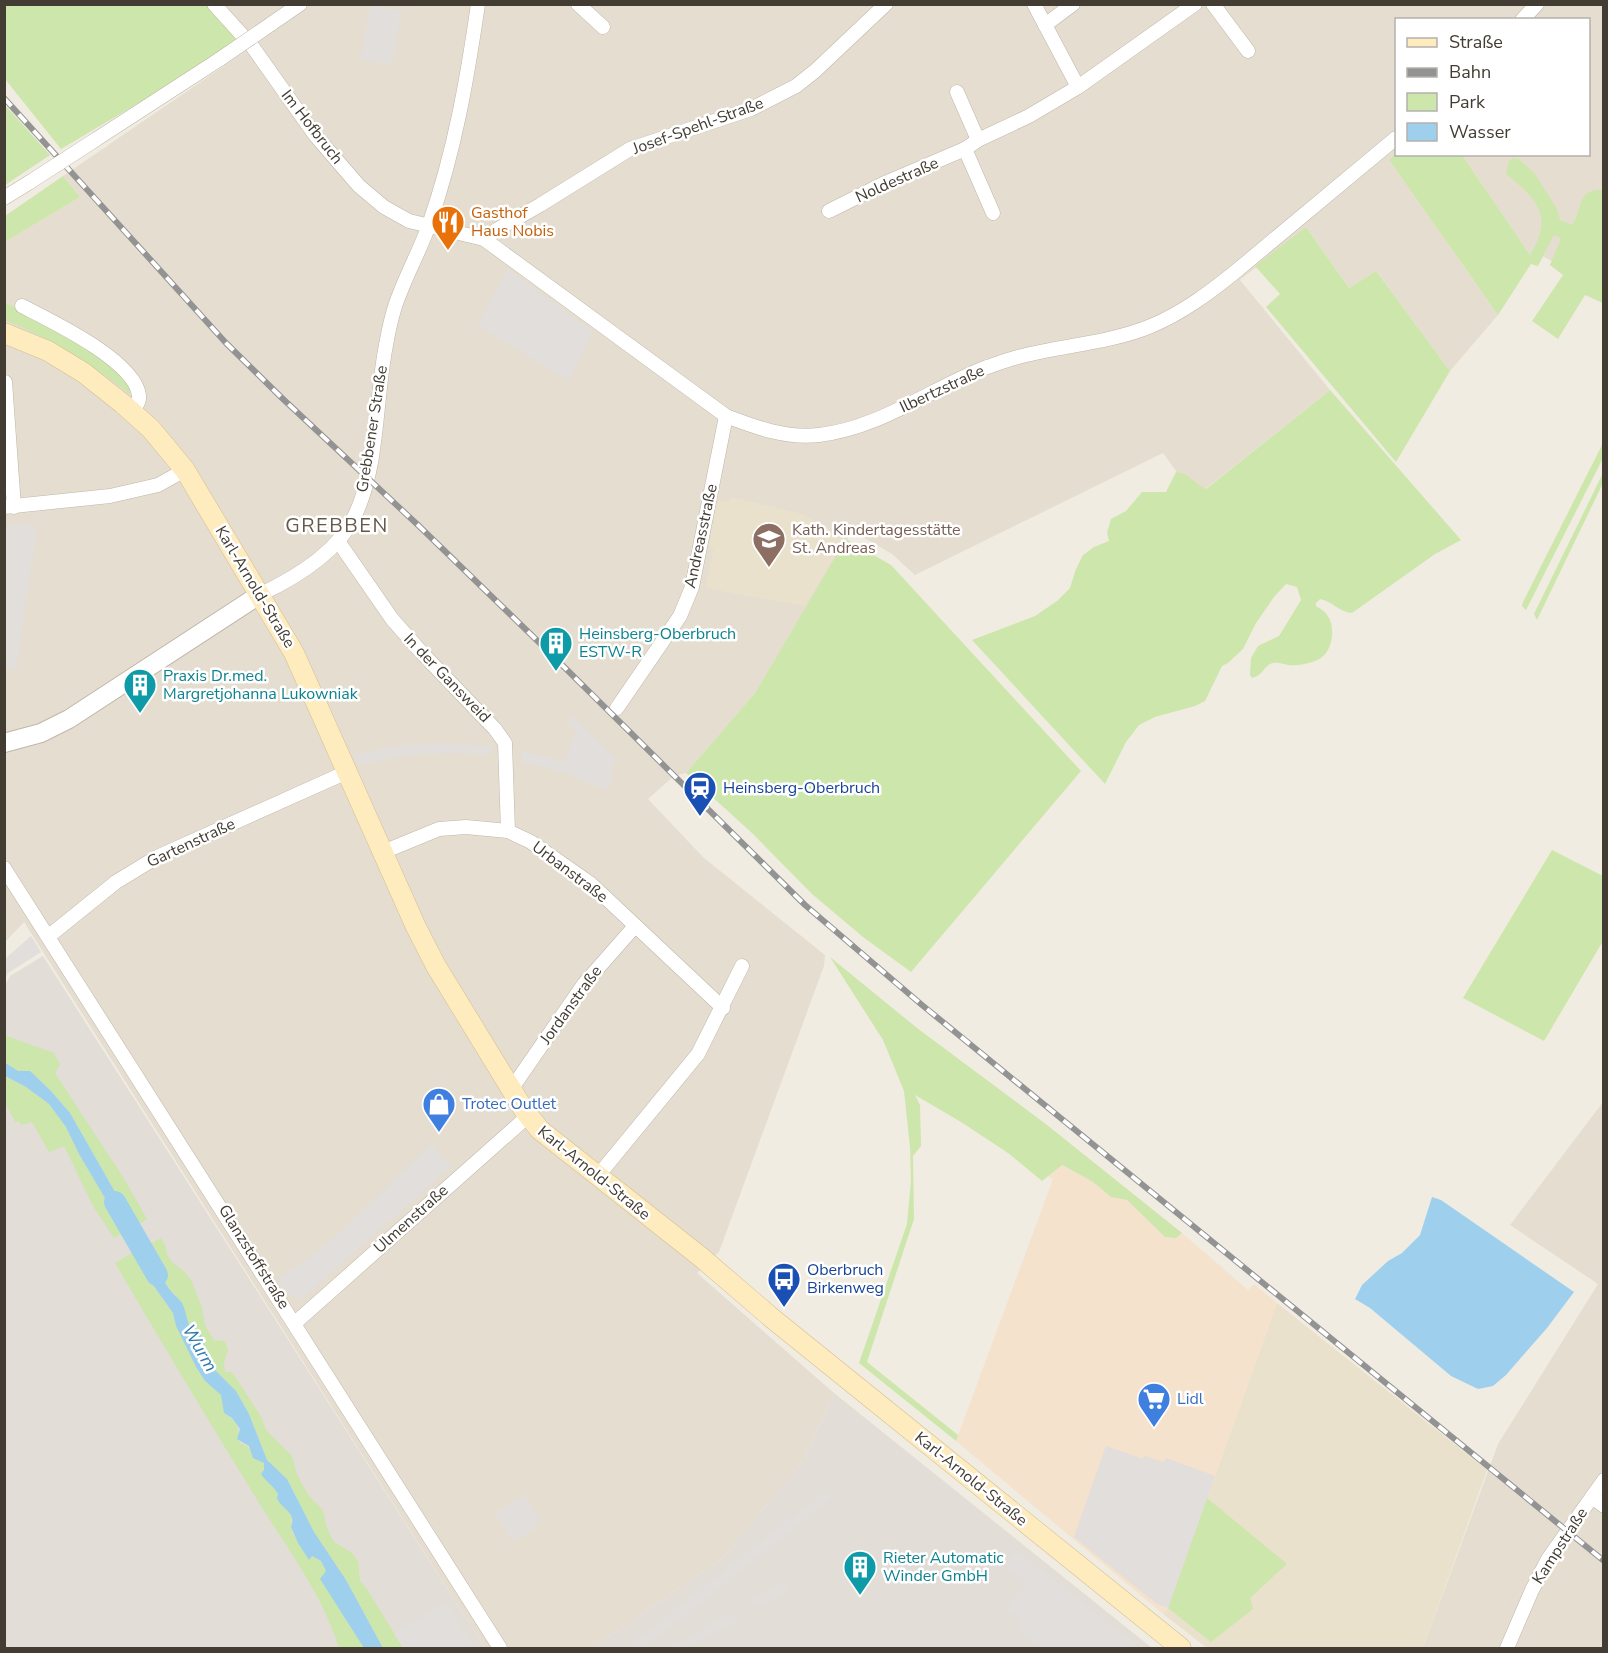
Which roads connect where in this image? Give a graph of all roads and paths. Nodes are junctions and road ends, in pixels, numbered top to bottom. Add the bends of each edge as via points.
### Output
1 (214, 4) edge
2 (300, 4) edge
3 (477, 4) edge
4 (578, 4) edge
5 (886, 4) edge
6 (1034, 4) edge
7 (1073, 4) edge
8 (1195, 4) edge
9 (1213, 4) edge
10 (1537, 4) edge
11 (1524, 18) edge
12 (1045, 25) junction
13 (603, 27) dead end
14 (1248, 51) dead end
15 (1078, 87) junction
16 (957, 92) dead end
17 (1395, 139) edge
18 (978, 140) junction
19 (965, 149) junction
20 (4, 198) edge
21 (830, 211) dead end
22 (993, 213) dead end
23 (429, 225) junction
24 (484, 239) junction
25 (22, 306) dead end
26 (4, 333) edge
27 (5, 382) edge
28 (132, 411) junction
29 (726, 416) junction
30 (185, 470) junction
31 (9, 507) edge
32 (339, 540) junction
33 (259, 595) junction
34 (617, 708) dead end
35 (4, 742) edge
36 (347, 772) junction
37 (508, 831) junction
38 (383, 852) junction
39 (4, 868) edge
40 (635, 926) junction
41 (49, 936) junction
42 (742, 966) dead end
43 (723, 1008) junction
44 (512, 1088) junction
45 (528, 1116) junction
46 (597, 1177) junction
47 (295, 1323) junction
48 (1604, 1480) edge
49 (1592, 1497) junction
50 (1604, 1506) edge
51 (500, 1648) edge
52 (1181, 1648) edge
53 (1507, 1648) edge

1 - 23 street, Im Hofbruch via 252,46 315,135 359,186 409,221
2 - 20 street, bridge
3 - 23 street, Grebbener Straße via 458,126
4 - 13 street
5 - 24 street, Josef-Spehl-Straße via 796,86 751,109 630,149
6 - 12 street
7 - 12 street
8 - 15 street, Noldestraße
9 - 14 street
10 - 11 street
12 - 15 street
15 - 18 street, Noldestraße
16 - 18 street
17 - 29 street, Ilbertzstraße via 1208,294 1150,326 1116,337 1021,356 842,432 788,434 756,428
18 - 19 street, Noldestraße
19 - 21 street, Noldestraße
19 - 22 street
23 - 24 street
23 - 32 street, Grebbener Straße via 399,294 385,346 370,464 361,500
24 - 29 street, Ilbertzstraße
25 - 28 street via 104,351 120,366 139,394
26 - 28 main road, Karl-Arnold-Straße via 48,351 84,373
27 - 31 street
28 - 30 main road, Karl-Arnold-Straße
29 - 34 street, Andreasstraße via 692,587 680,616
30 - 31 street via 158,485 110,496
30 - 33 main road, Karl-Arnold-Straße
32 - 33 street, Grebbener Straße via 318,560
32 - 37 street, In der Gansweid via 392,620 505,743
33 - 35 street, Grebbener Straße via 69,719 41,733
33 - 36 main road, Karl-Arnold-Straße via 294,653
36 - 38 main road, Karl-Arnold-Straße
36 - 41 street, Gartenstraße via 157,857 116,882
37 - 38 street, Urbanstraße via 439,829
37 - 40 street, Urbanstraße via 531,842 591,884
38 - 44 main road, Karl-Arnold-Straße via 436,966
39 - 41 street, Glanzstoffstraße
40 - 43 street, Urbanstraße
40 - 44 street, Jordanstraße via 584,984
41 - 47 street, Glanzstoffstraße
42 - 43 street
43 - 46 street via 698,1054
44 - 45 main road, Karl-Arnold-Straße
45 - 46 main road, Karl-Arnold-Straße via 547,1137
45 - 47 street, Ulmenstraße
46 - 52 main road, Karl-Arnold-Straße
47 - 51 street, Glanzstoffstraße
48 - 49 street, Kampstraße
49 - 50 street
49 - 53 street, Kampstraße via 1548,1559

